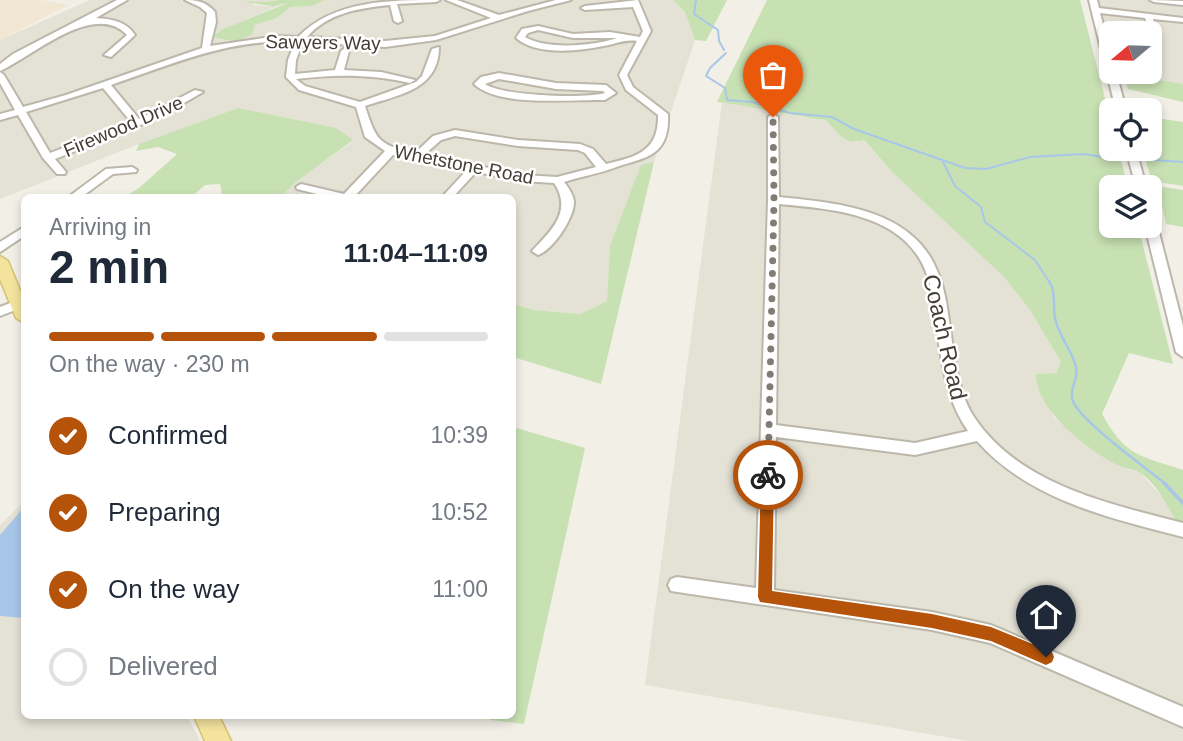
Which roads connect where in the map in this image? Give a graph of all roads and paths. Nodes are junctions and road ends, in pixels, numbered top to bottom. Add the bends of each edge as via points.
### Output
1 (123, 0) edge
2 (189, 0) edge
3 (436, 0) edge
4 (450, 0) edge
5 (567, 0) edge
6 (1154, 0) edge
7 (554, 1) edge
8 (394, 2) junction
9 (635, 2) edge
10 (1183, 3) edge
11 (1094, 5) edge
12 (585, 8) dead end
13 (1148, 16) junction
14 (500, 18) junction
15 (88, 19) junction
16 (1183, 20) edge
17 (398, 21) dead end
18 (1150, 21) edge
19 (299, 38) junction
20 (624, 38) junction
21 (643, 40) junction
22 (206, 49) junction
23 (436, 49) dead end
24 (345, 51) dead end
25 (108, 55) dead end
26 (0, 68) edge
27 (339, 73) junction
28 (0, 75) edge
29 (290, 77) junction
30 (410, 80) dead end
31 (105, 84) junction
32 (630, 87) junction
33 (610, 91) junction
34 (198, 92) dead end
35 (1118, 98) edge
36 (360, 105) junction
37 (20, 111) junction
38 (0, 117) edge
39 (773, 117) dead end
40 (137, 123) junction
41 (391, 152) junction
42 (417, 156) junction
43 (48, 158) junction
44 (474, 168) junction
45 (604, 169) junction
46 (132, 170) dead end
47 (61, 172) dead end
48 (557, 180) junction
49 (301, 187) dead end
50 (78, 194) edge
51 (330, 194) edge
52 (351, 194) edge
53 (450, 194) edge
54 (774, 200) junction
55 (21, 233) edge
56 (1154, 238) edge
57 (0, 248) edge
58 (538, 251) dead end
59 (0, 261) edge
60 (21, 311) edge
61 (0, 312) edge
62 (1183, 352) edge
63 (769, 430) junction
64 (979, 435) junction
65 (1183, 530) edge
66 (677, 585) dead end
67 (765, 597) junction
68 (1183, 716) edge
69 (207, 719) edge
70 (218, 741) edge

1 - 15 street
2 - 22 street via 211,12
3 - 8 street
4 - 14 street
5 - 7 street, Sawyers Way
6 - 10 street
7 - 14 street, Sawyers Way
8 - 17 street
8 - 19 street via 337,10 307,26
9 - 12 street
9 - 21 street via 647,27
11 - 13 street
11 - 35 street
13 - 16 street
13 - 18 street
14 - 19 street, Sawyers Way via 458,33 408,42
15 - 25 street via 130,30 130,38
15 - 26 street
19 - 22 street, Sawyers Way
19 - 29 street
20 - 20 street via 573,36 538,28 525,31 520,38 527,44 550,47
20 - 21 street
21 - 32 street via 623,75
22 - 31 street, Sawyers Way
23 - 36 street via 419,84
24 - 27 street
27 - 29 street
27 - 30 street
28 - 37 street
29 - 36 street via 302,88
31 - 37 street, Sawyers Way
31 - 40 street
32 - 33 street
32 - 45 street, Whetstone Road via 663,114 659,138 649,154
33 - 33 street via 499,76 479,83 490,91 520,94 605,97
34 - 40 street, Firewood Drive
36 - 41 street, Whetstone Road via 370,138
37 - 38 street, Sawyers Way
37 - 43 street
39 - 54 street
40 - 43 street, Firewood Drive
41 - 42 street, Whetstone Road
41 - 52 street
42 - 44 street, Whetstone Road
42 - 45 street via 437,138 461,133 512,143 580,147
43 - 47 street
44 - 48 street, Whetstone Road
44 - 53 street
45 - 48 street, Whetstone Road
46 - 50 street via 110,171
48 - 58 street via 568,205 550,241
49 - 51 street
54 - 63 street
54 - 64 street, Coach Road via 864,214 896,229 916,247 931,271 955,393
55 - 57 street
56 - 62 street
59 - 60 main road
60 - 61 street
63 - 64 street via 915,449
63 - 67 street
64 - 65 street, Coach Road via 1017,467 1061,492 1106,510
66 - 67 street
67 - 68 street via 991,634
69 - 70 main road

